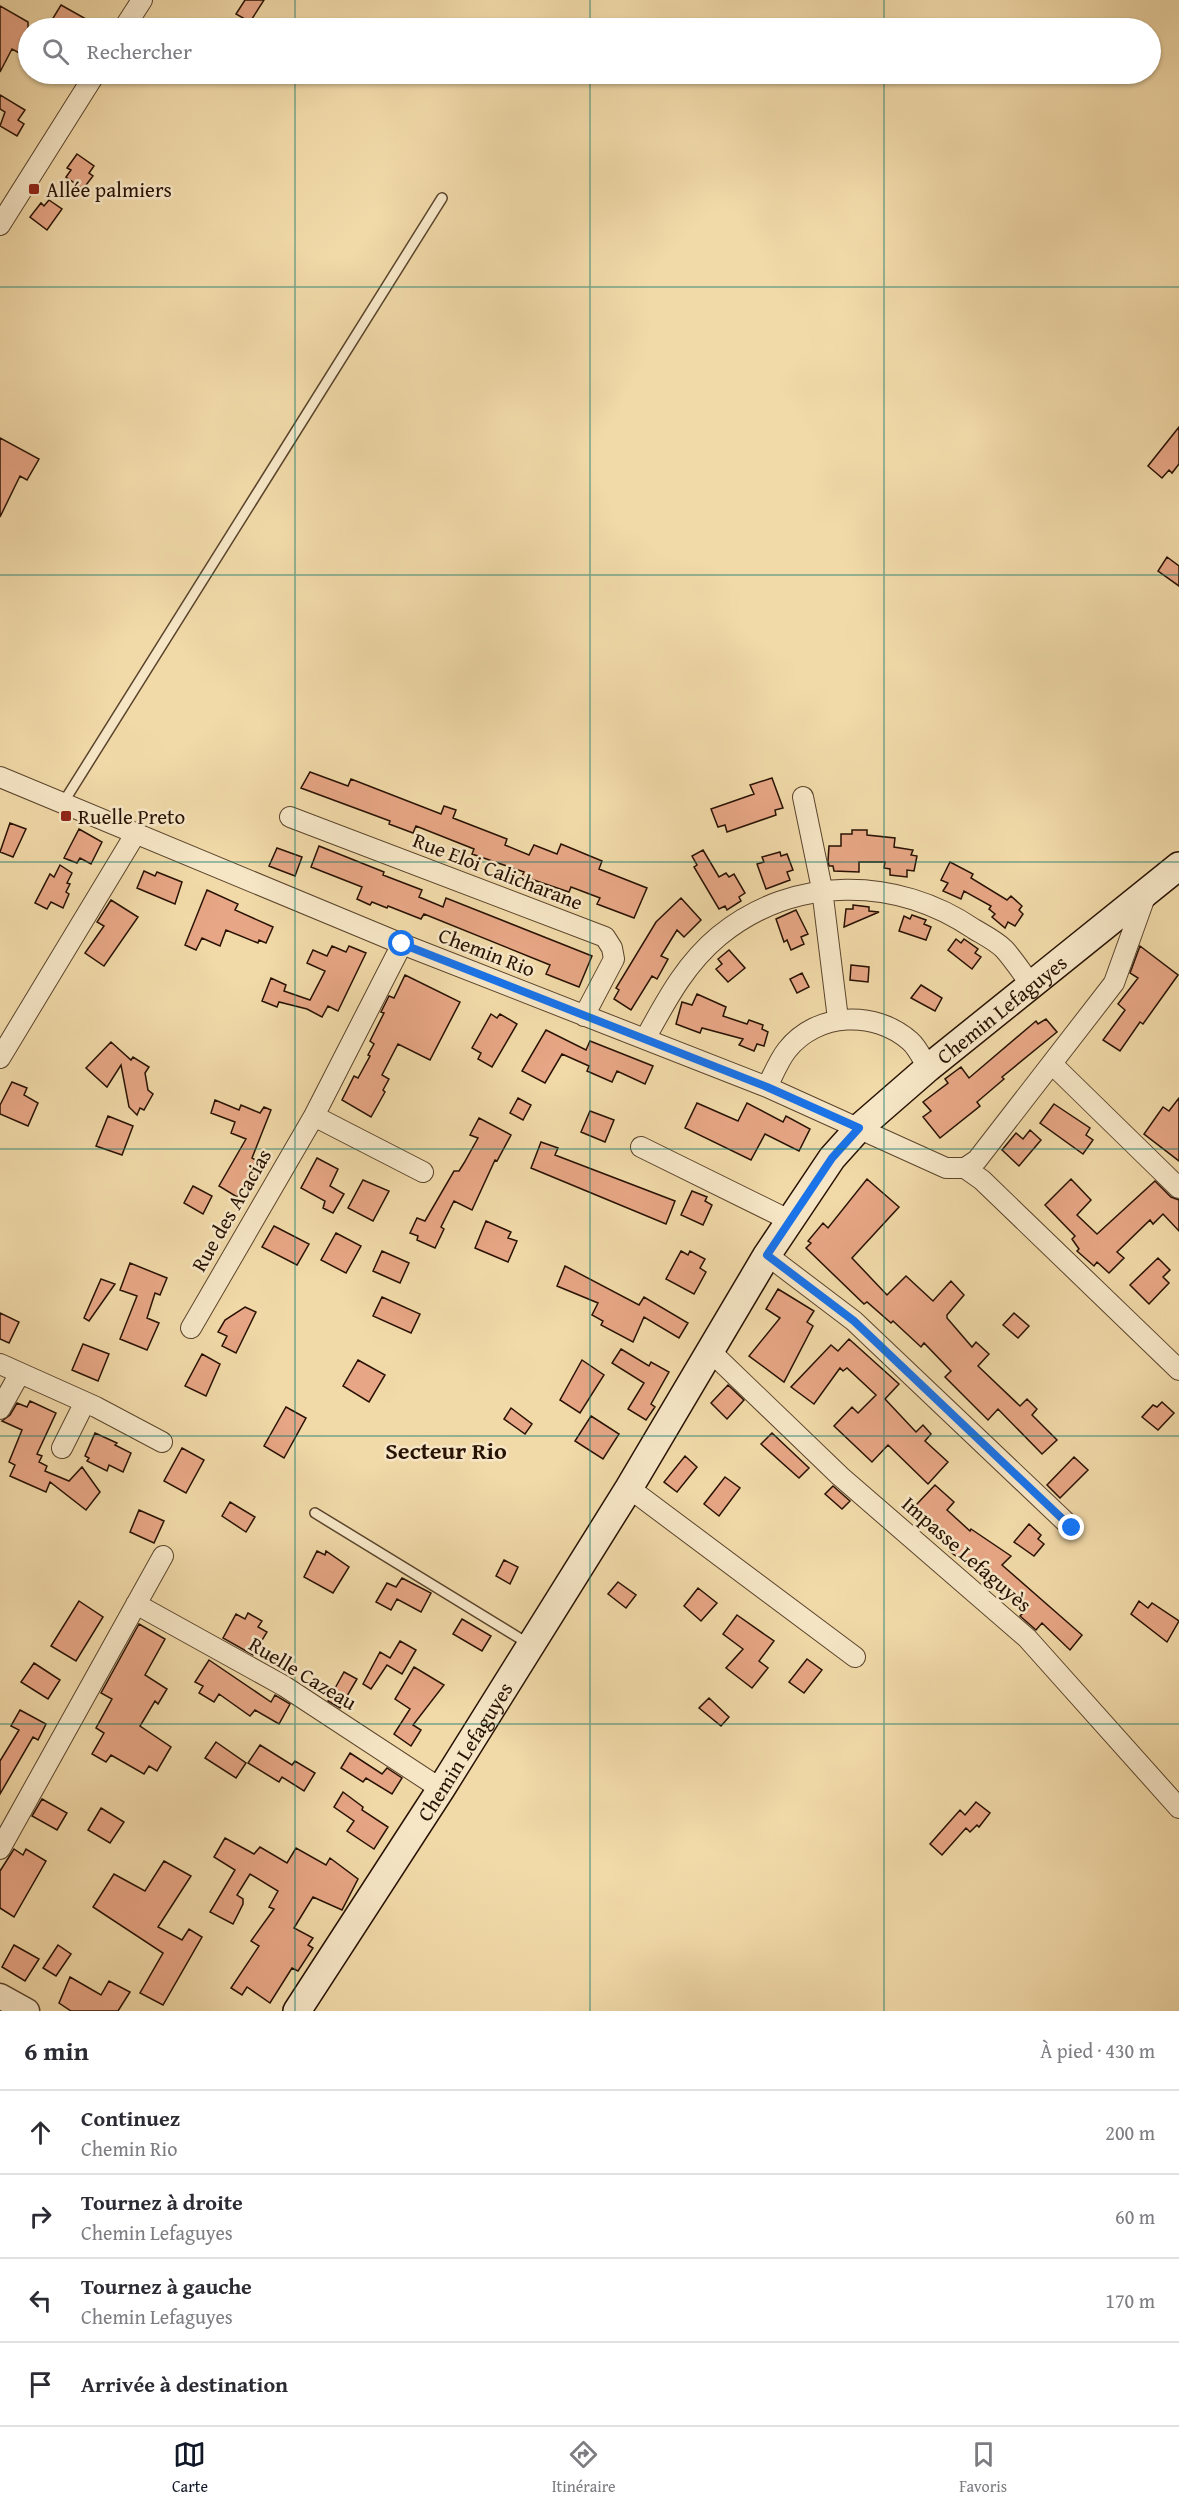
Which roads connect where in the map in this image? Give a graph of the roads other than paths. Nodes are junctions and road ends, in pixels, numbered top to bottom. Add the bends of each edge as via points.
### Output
1 (142, 0) edge
2 (130, 18) edge
3 (88, 84) edge
4 (442, 198) dead end
5 (3, 212) edge
6 (0, 777) edge
7 (803, 797) dead end
8 (63, 804) junction
9 (290, 817) dead end
10 (136, 833) junction
11 (1179, 866) edge
12 (822, 889) junction
13 (1146, 894) junction
14 (402, 944) junction
15 (1032, 986) junction
16 (584, 1016) junction
17 (838, 1019) junction
18 (645, 1039) junction
19 (0, 1058) edge
20 (1052, 1064) junction
21 (928, 1068) junction
22 (767, 1087) junction
23 (314, 1116) junction
24 (859, 1128) junction
25 (641, 1147) dead end
26 (965, 1168) junction
27 (423, 1172) dead end
28 (1179, 1188) edge
29 (789, 1220) junction
30 (767, 1255) junction
31 (191, 1328) dead end
32 (709, 1350) junction
33 (0, 1364) edge
34 (1179, 1370) edge
35 (20, 1373) junction
36 (85, 1402) junction
37 (0, 1409) edge
38 (162, 1442) dead end
39 (62, 1448) dead end
40 (629, 1488) junction
41 (315, 1513) dead end
42 (1072, 1528) dead end
43 (163, 1556) dead end
44 (136, 1604) junction
45 (531, 1645) junction
46 (855, 1657) dead end
47 (441, 1790) junction
48 (1179, 1808) edge
49 (0, 1850) edge
50 (297, 2011) edge

1 - 2 street
3 - 5 street
4 - 8 lane
6 - 8 street, Chemin Rio
7 - 12 street
8 - 10 street, Chemin Rio
9 - 16 street, Rue Eloi Calicharane via 605,937 614,960
10 - 14 street, Chemin Rio
10 - 19 street
11 - 13 main road, Chemin Lefaguyes
12 - 15 street via 861,888 915,899 959,918 1003,948
12 - 17 street
12 - 18 street via 778,903 718,937 679,978
13 - 15 main road, Chemin Lefaguyes
13 - 20 street, Chemin Lefaguyes via 1114,983
14 - 16 street, Chemin Rio
14 - 23 street, Rue des Acacias
15 - 21 main road, Chemin Lefaguyes
16 - 18 street, Chemin Rio
17 - 21 street via 865,1019 892,1028 912,1042
17 - 22 street via 816,1028 786,1051
18 - 22 street, Chemin Rio
20 - 26 street, Chemin Lefaguyes via 976,1160
20 - 28 street
21 - 24 main road, Chemin Lefaguyes
22 - 24 street, Chemin Rio
23 - 27 street
23 - 31 street, Rue des Acacias
24 - 26 street via 946,1168
24 - 29 main road, Chemin Lefaguyes via 832,1158
25 - 29 street
26 - 34 street via 982,1179
29 - 30 main road, Chemin Lefaguyes
30 - 32 main road, Chemin Lefaguyes
30 - 42 street via 854,1321
32 - 40 main road, Chemin Lefaguyes
32 - 48 street, Impasse Lefaguyès via 840,1476 1027,1638
33 - 35 street
35 - 36 street
35 - 37 street
36 - 38 street
36 - 39 street
40 - 45 main road, Chemin Lefaguyes
40 - 46 street
41 - 45 lane
43 - 44 street
44 - 47 street, Ruelle Cazeau via 284,1686
44 - 49 street
45 - 47 main road, Chemin Lefaguyes
47 - 50 main road, Chemin Lefaguyes

